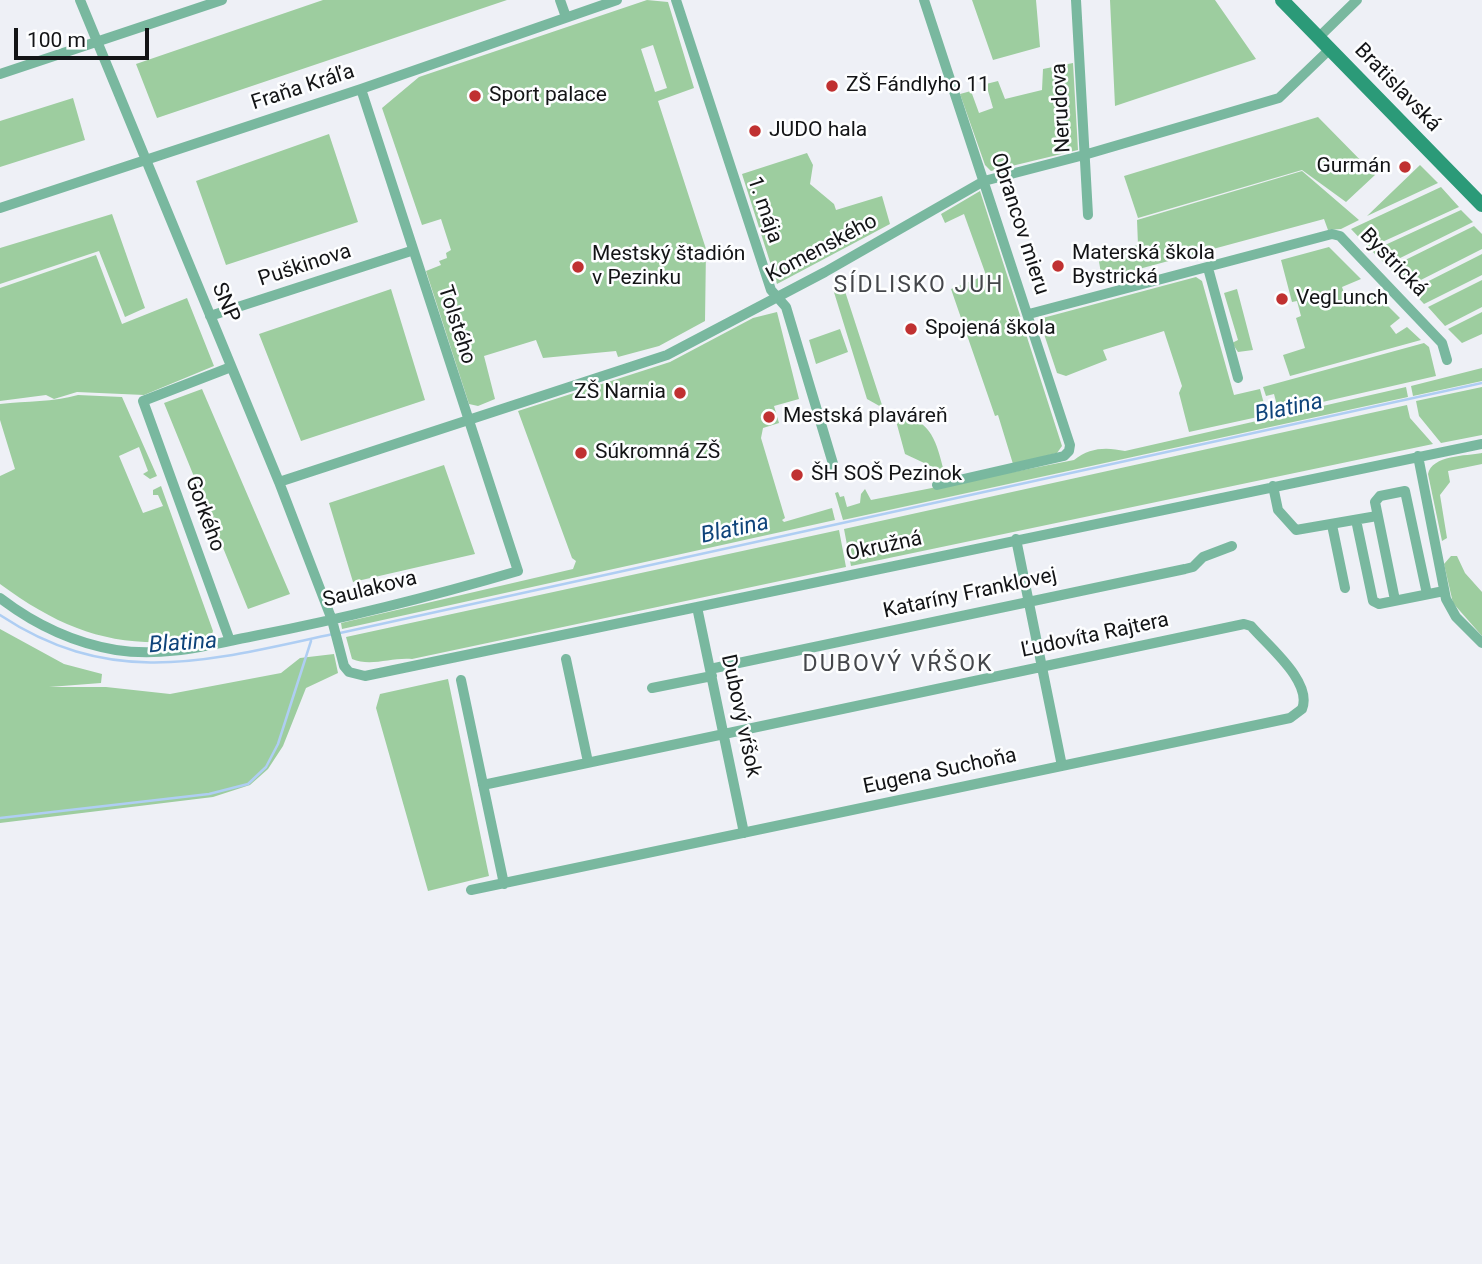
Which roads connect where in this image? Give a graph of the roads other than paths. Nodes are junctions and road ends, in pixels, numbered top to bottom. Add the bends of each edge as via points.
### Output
1 (80, 0) edge
2 (222, 0) edge
3 (560, 0) edge
4 (617, 0) edge
5 (676, 0) edge
6 (924, 0) edge
7 (1076, 0) edge
8 (1282, 0) edge
9 (1357, 0) edge
10 (566, 17) junction
11 (1319, 37) junction
12 (96, 42) junction
13 (1330, 48) junction
14 (0, 74) edge
15 (360, 89) junction
16 (1084, 155) junction
17 (144, 161) junction
18 (984, 181) junction
19 (1482, 205) edge
20 (0, 208) edge
21 (1087, 215) dead end
22 (411, 251) junction
23 (1208, 268) junction
24 (776, 295) junction
25 (1029, 314) junction
26 (209, 317) junction
27 (1447, 360) dead end
28 (231, 367) junction
29 (1238, 378) dead end
30 (467, 421) junction
31 (1482, 443) edge
32 (1418, 456) junction
33 (834, 467) dead end
34 (279, 482) junction
35 (937, 485) dead end
36 (1273, 486) junction
37 (1429, 512) junction
38 (1377, 516) junction
39 (1410, 516) junction
40 (1356, 520) junction
41 (1332, 525) junction
42 (1016, 539) junction
43 (1232, 546) dead end
44 (518, 570) joint
45 (1345, 588) dead end
46 (1444, 591) junction
47 (1427, 594) junction
48 (0, 598) edge
49 (1395, 600) junction
50 (1029, 601) junction
51 (697, 607) junction
52 (333, 624) junction
53 (1240, 624) joint
54 (230, 641) junction
55 (1482, 643) edge
56 (566, 659) dead end
57 (1042, 667) junction
58 (711, 673) junction
59 (461, 680) dead end
60 (652, 688) dead end
61 (724, 734) junction
62 (588, 762) junction
63 (1062, 766) junction
64 (483, 785) junction
65 (744, 833) junction
66 (503, 884) junction
67 (471, 890) dead end

1 - 12 street, SNP
2 - 12 street
3 - 10 street
4 - 10 street, Fraňa Kráľa
5 - 24 street, 1. mája via 755,244
6 - 18 street, Obrancov mieru
7 - 16 street, Nerudova
8 - 11 main road, Bratislavská
9 - 11 street
10 - 15 street, Fraňa Kráľa
11 - 13 main road, Bratislavská
12 - 14 street
12 - 17 street, SNP
13 - 16 street, Komenského via 1279,98
13 - 19 main road, Bratislavská
15 - 17 street, Fraňa Kráľa
15 - 22 street, Tolstého
16 - 18 street, Komenského
16 - 21 street, Nerudova
17 - 20 street, Fraňa Kráľa
17 - 26 street, SNP
18 - 24 street, Komenského
18 - 25 street, Obrancov mieru
22 - 26 street, Puškinova
22 - 30 street, Tolstého
23 - 25 street, Bystrická
23 - 27 street, Bystrická via 1325,235 1340,236 1442,343
23 - 29 street
24 - 30 street, Komenského via 667,355
24 - 33 street, 1. mája via 786,307
25 - 35 street, Obrancov mieru via 1069,451 1064,456
26 - 28 street, SNP
28 - 34 street, SNP
28 - 54 street, Gorkého via 143,401
30 - 34 street, Komenského
30 - 44 street, Tolstého
31 - 32 street, Okružná
32 - 36 street, Okružná
32 - 37 street
34 - 52 street, SNP
36 - 41 street via 1278,510 1294,529
36 - 42 street, Okružná
37 - 39 street
37 - 46 street
38 - 39 street via 1377,497 1405,491
38 - 40 street
38 - 49 street
39 - 47 street
40 - 41 street
40 - 49 street via 1370,597 1377,603
41 - 45 street
42 - 50 street
42 - 51 street, Okružná
43 - 50 street, Kataríny Franklovej via 1203,557 1193,567
44 - 52 street, Saulakova
46 - 47 street
46 - 55 street via 1456,617
47 - 49 street
48 - 54 street, Saulakova via 53,630 116,650 167,652
50 - 57 street
50 - 58 street, Kataríny Franklovej
51 - 52 street, Okružná via 365,676 344,666
51 - 58 street, Dubový vŕšok
52 - 54 street, Saulakova
53 - 57 street, Ľudovíta Rajtera
53 - 63 street, Eugena Suchoňa via 1251,626 1300,681 1305,699 1297,715
56 - 62 street
57 - 61 street, Ľudovíta Rajtera
57 - 63 street
58 - 60 street, Kataríny Franklovej
58 - 61 street, Dubový vŕšok
59 - 64 street
61 - 62 street, Ľudovíta Rajtera
61 - 65 street, Dubový vŕšok
62 - 64 street, Ľudovíta Rajtera
63 - 65 street, Eugena Suchoňa
64 - 66 street
65 - 66 street, Eugena Suchoňa
66 - 67 street, Eugena Suchoňa

